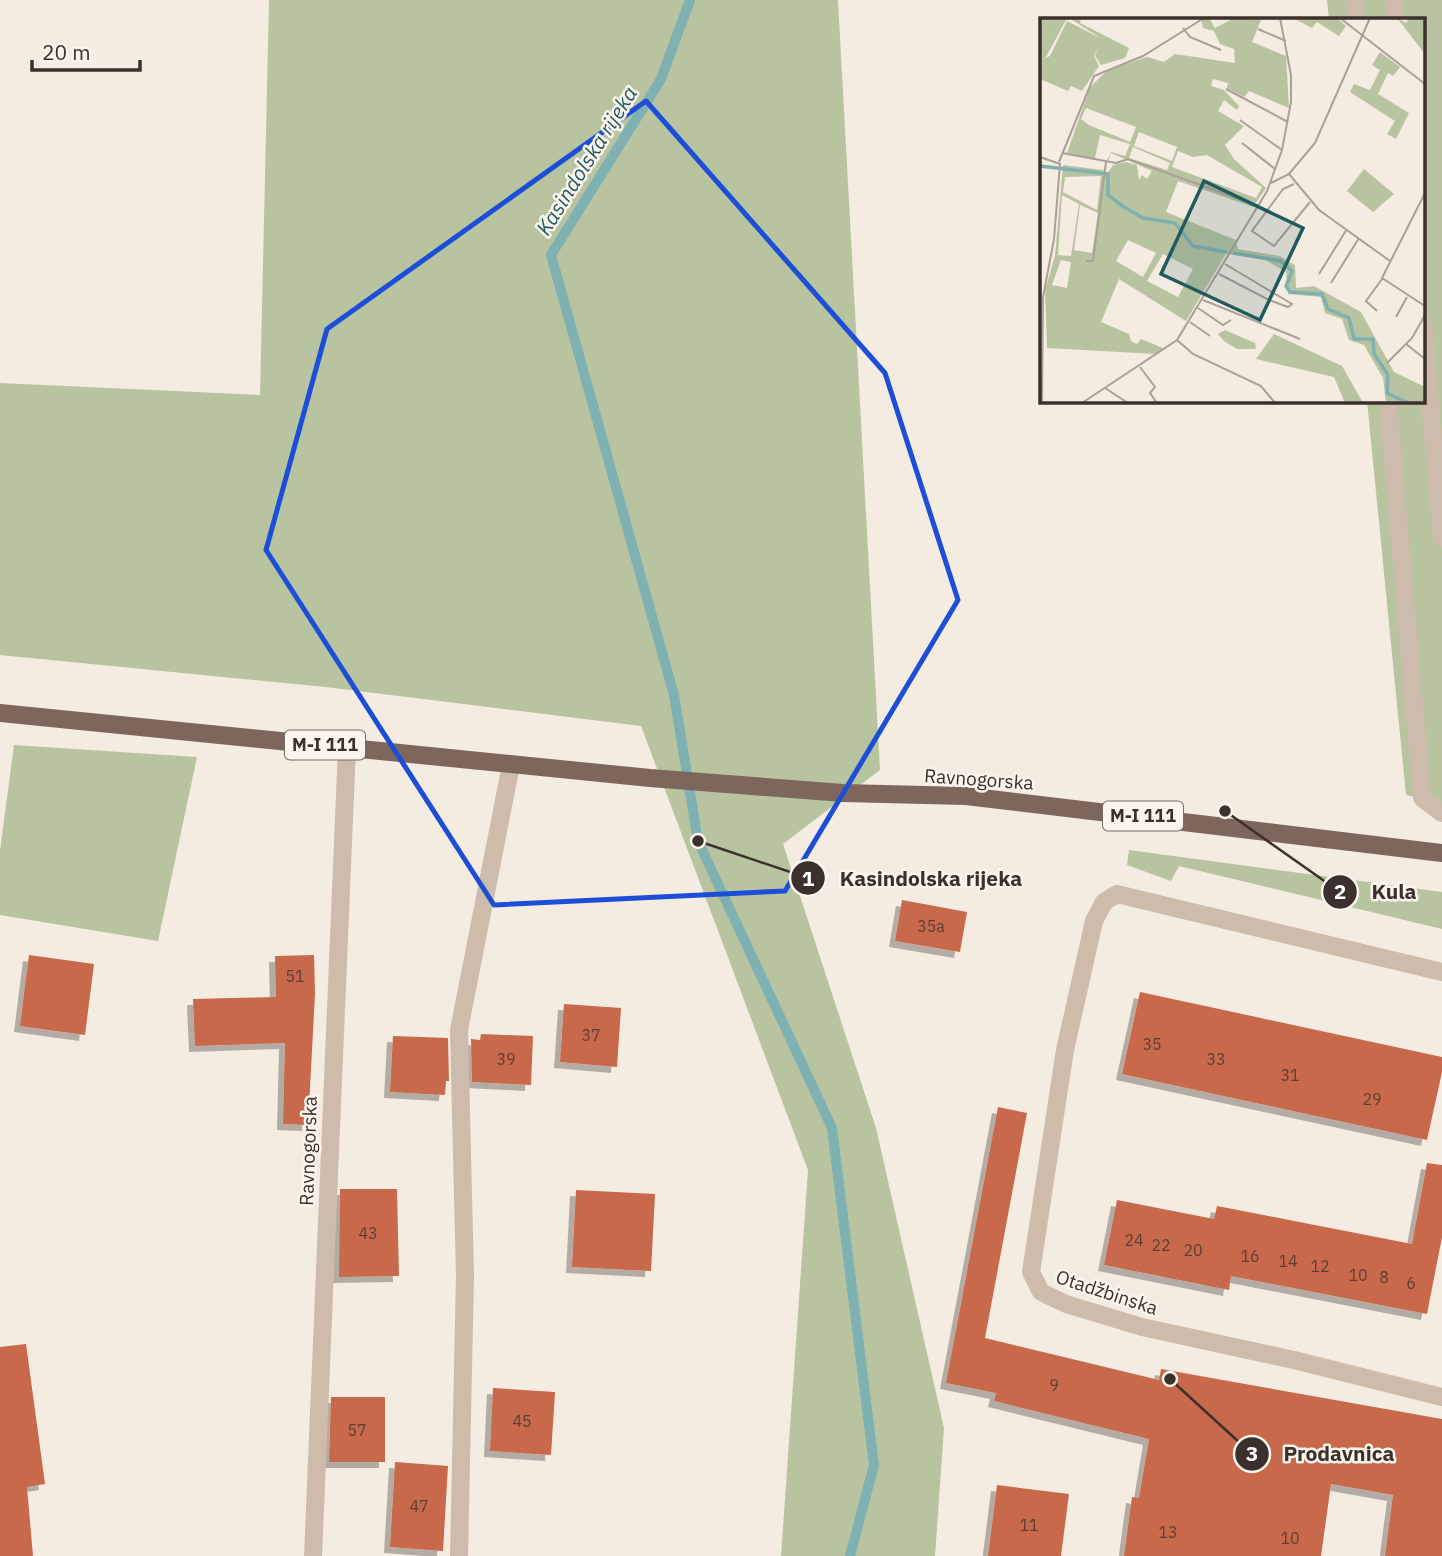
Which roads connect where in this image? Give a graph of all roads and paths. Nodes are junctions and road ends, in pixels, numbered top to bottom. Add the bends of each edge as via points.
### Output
1 (1354, 0) edge
2 (1394, 0) edge
3 (1356, 18) edge
4 (1395, 18) edge
5 (1424, 335) edge
6 (1388, 402) edge
7 (1442, 538) edge
8 (0, 713) edge
9 (347, 747) junction
10 (512, 765) junction
11 (1442, 813) edge
12 (1442, 853) edge
13 (1442, 972) edge
14 (1442, 1397) edge
15 (313, 1556) edge
16 (460, 1556) edge

1 - 3 street
2 - 4 street
5 - 7 street
6 - 11 street via 1422,798
8 - 9 main road, Ravnogorska / M-I 111
9 - 10 main road, Ravnogorska / M-I 111
9 - 15 street, Ravnogorska
10 - 12 main road, Ravnogorska / M-I 111 via 844,793 966,796
10 - 16 street via 458,1030 466,1276
13 - 14 street, Otadžbinska via 1117,894 1104,902 1096,913 1065,1050 1031,1272 1041,1292 1066,1304 1142,1327

